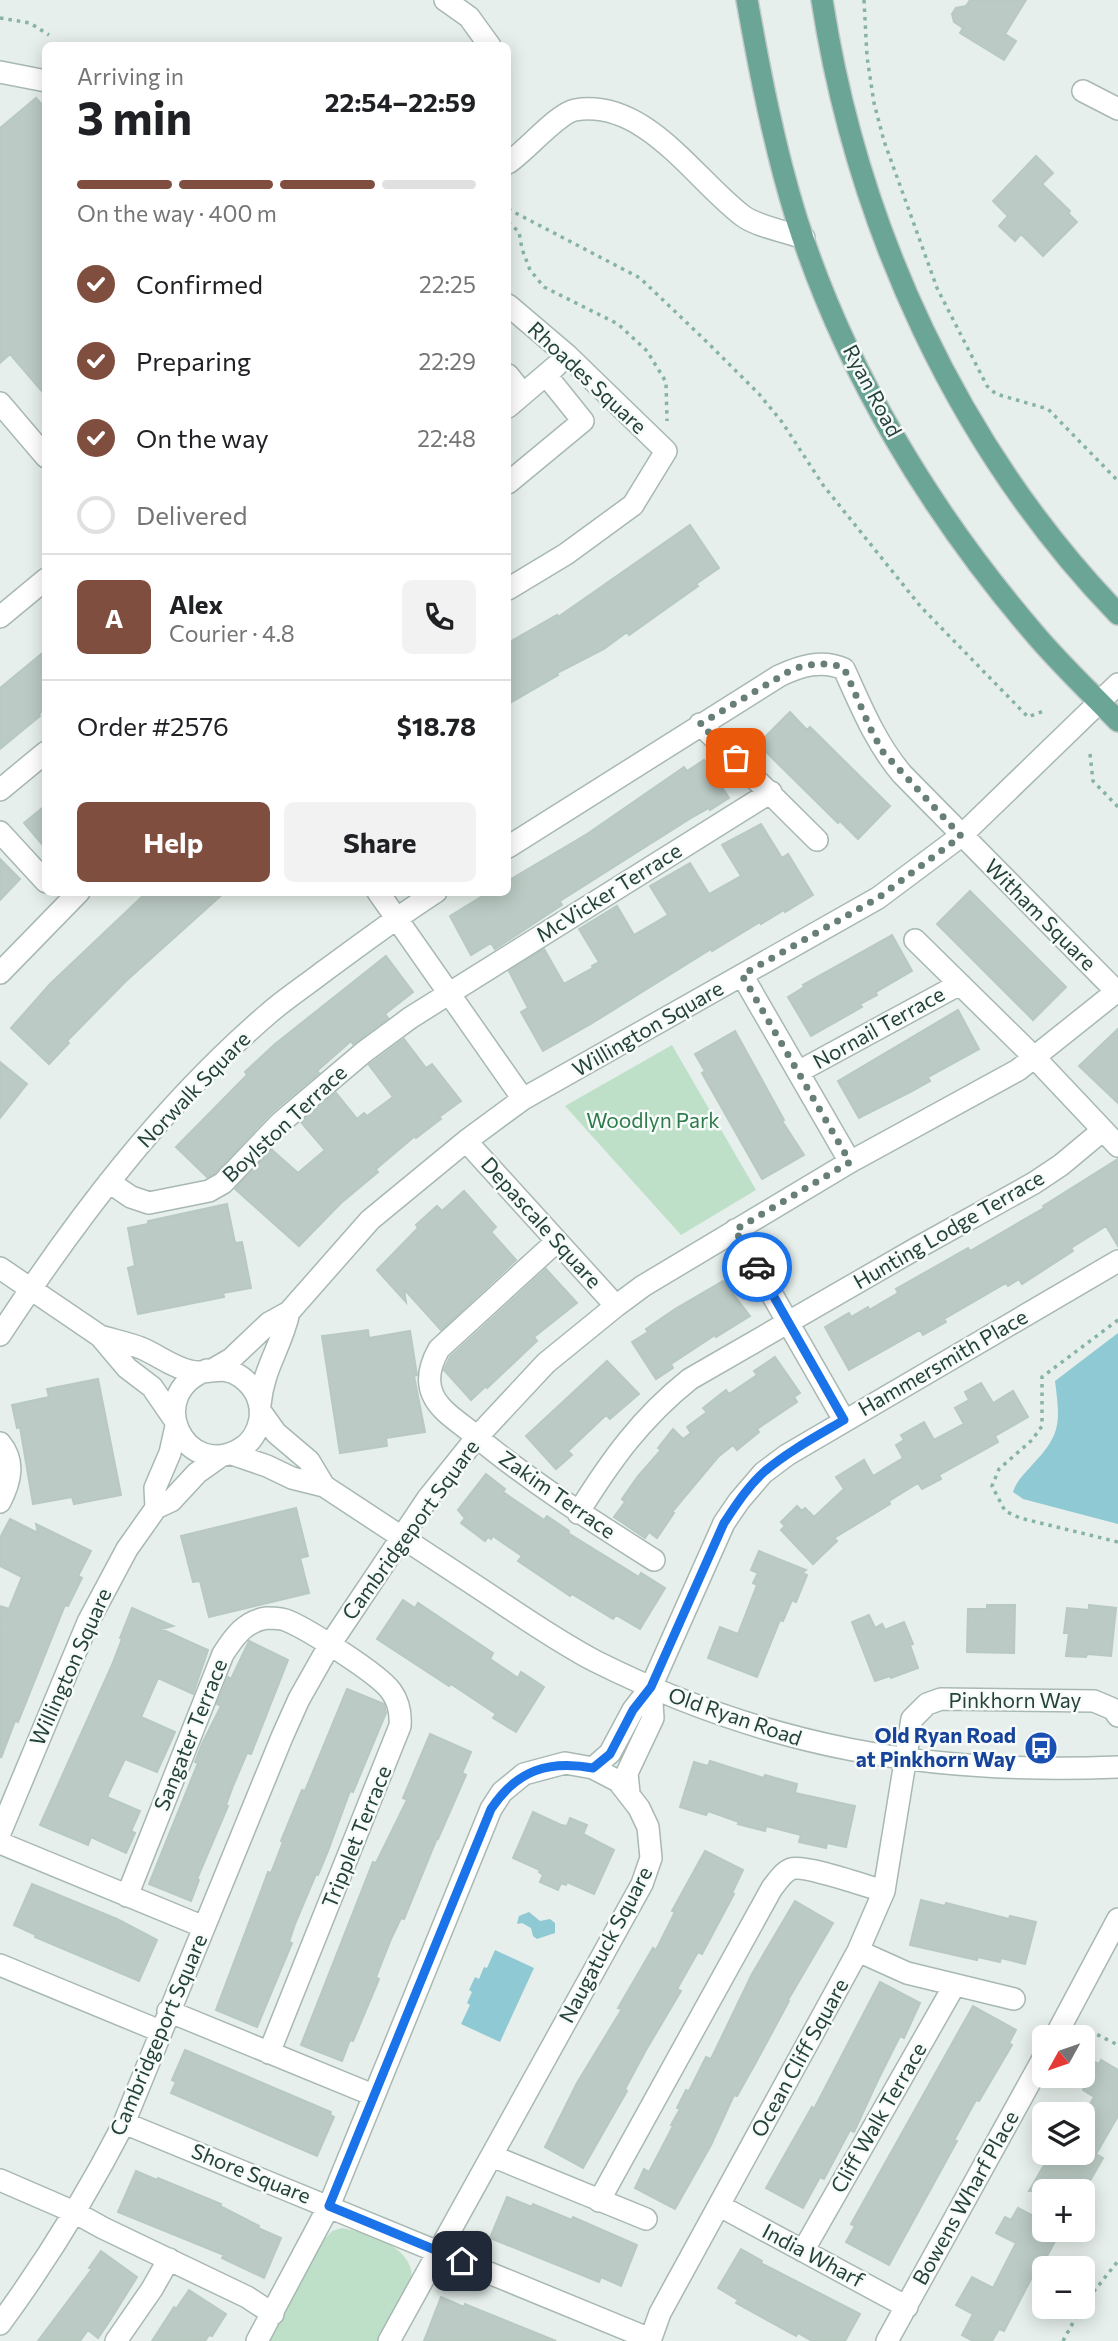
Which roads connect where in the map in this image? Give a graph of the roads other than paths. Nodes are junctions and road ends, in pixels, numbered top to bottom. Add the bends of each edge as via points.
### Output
1 (445, 0) edge
2 (747, 0) edge
3 (822, 0) edge
4 (487, 42) edge
5 (0, 72) edge
6 (42, 80) edge
7 (1083, 92) dead end
8 (1118, 109) edge
9 (511, 161) edge
10 (804, 238) junction
11 (511, 308) edge
12 (568, 356) junction
13 (546, 375) junction
14 (515, 400) edge
15 (0, 403) edge
16 (42, 452) edge
17 (511, 480) edge
18 (42, 582) edge
19 (511, 587) edge
20 (1118, 614) edge
21 (0, 617) edge
22 (1118, 684) edge
23 (1100, 702) junction
24 (1118, 721) edge
25 (700, 724) junction
26 (42, 755) edge
27 (0, 790) edge
28 (771, 792) junction
29 (0, 832) edge
30 (961, 836) junction
31 (817, 840) dead end
32 (511, 845) edge
33 (42, 877) edge
34 (67, 896) edge
35 (381, 896) edge
36 (430, 896) edge
37 (396, 918) junction
38 (915, 940) dead end
39 (0, 973) edge
40 (742, 975) junction
41 (960, 984) junction
42 (448, 993) junction
43 (1117, 993) edge
44 (1035, 1058) junction
45 (798, 1072) junction
46 (523, 1099) junction
47 (1103, 1130) junction
48 (466, 1141) junction
49 (1118, 1146) edge
50 (850, 1162) junction
51 (109, 1182) junction
52 (735, 1230) junction
53 (556, 1241) junction
54 (1118, 1261) edge
55 (0, 1268) edge
56 (30, 1289) junction
57 (616, 1306) junction
58 (289, 1312) junction
59 (789, 1323) junction
60 (0, 1335) edge
61 (100, 1336) junction
62 (210, 1370) junction
63 (260, 1408) junction
64 (844, 1420) junction
65 (175, 1422) junction
66 (477, 1437) junction
67 (0, 1443) edge
68 (227, 1455) junction
69 (324, 1486) junction
70 (0, 1502) edge
71 (156, 1508) junction
72 (578, 1513) junction
73 (402, 1537) junction
74 (654, 1560) dead end
75 (329, 1646) junction
76 (651, 1687) junction
77 (1118, 1716) edge
78 (905, 1760) junction
79 (1118, 1767) edge
80 (593, 1768) junction
81 (629, 1793) junction
82 (0, 1833) edge
83 (0, 1843) edge
84 (884, 1891) junction
85 (127, 1896) junction
86 (1118, 1919) edge
87 (204, 1927) junction
88 (858, 1951) junction
89 (0, 1965) edge
90 (954, 1986) junction
91 (1014, 1999) dead end
92 (164, 2021) junction
93 (1061, 2025) edge
94 (269, 2053) junction
95 (1032, 2079) edge
96 (373, 2095) junction
97 (124, 2123) junction
98 (492, 2156) junction
99 (0, 2180) edge
100 (599, 2201) junction
101 (329, 2206) junction
102 (720, 2206) junction
103 (74, 2212) junction
104 (646, 2219) dead end
105 (439, 2251) junction
106 (803, 2251) junction
107 (169, 2259) junction
108 (907, 2306) junction
109 (273, 2314) junction
110 (0, 2323) edge
111 (650, 2340) edge
112 (116, 2341) edge
113 (257, 2341) edge
114 (390, 2341) edge
115 (887, 2341) edge

1 - 4 street via 469,17
2 - 10 main road, Ryan Road via 777,151
3 - 20 main road via 848,129 888,248 956,396 1042,526
5 - 6 street
7 - 8 street
9 - 10 street via 573,110 600,110 652,133 745,218
10 - 23 main road, Ryan Road via 851,356 938,505 1034,634
11 - 12 street, Rhoades Square
12 - 13 street
12 - 19 street, Rhoades Square via 666,452 634,505
13 - 14 street
13 - 17 street via 583,421
15 - 16 street
18 - 21 street
22 - 23 street, Willington Square
23 - 24 main road, Ryan Road
23 - 30 street, Willington Square
25 - 28 street
25 - 30 street via 793,669 833,664 844,668 883,752
25 - 32 street
26 - 27 street
28 - 31 street
28 - 42 street, McVicker Terrace
29 - 33 street
30 - 40 street, Willington Square via 878,898
30 - 43 street, Witham Square
34 - 39 street
35 - 37 street
36 - 37 street, Norwalk Square
37 - 42 street
37 - 51 street, Norwalk Square via 268,1013 183,1095
38 - 41 street, Nornail Terrace
40 - 45 street
40 - 46 street, Willington Square
41 - 44 street, Nornail Terrace
41 - 45 street, Nornail Terrace
42 - 46 street
42 - 51 street, Boylston Terrace via 364,1052 209,1191 149,1203 131,1198
43 - 44 street, Cambridgeport Square
44 - 47 street
44 - 50 street, Cambridgeport Square
45 - 50 street
46 - 48 street, Willington Square
47 - 49 street
47 - 59 street, Hunting Lodge Terrace via 1034,1184
48 - 53 street, Depascale Square
48 - 58 street, Willington Square via 370,1220
50 - 52 street, Cambridgeport Square
51 - 56 street, Norwalk Square
52 - 57 street, Cambridgeport Square
52 - 59 street
53 - 57 street, Depascale Square
53 - 66 street, Zakim Terrace via 446,1342 433,1360 433,1395
54 - 64 street, Hammersmith Place
55 - 56 street, Old Ryan Road
56 - 60 street, Norwalk Square
56 - 61 street, Old Ryan Road
57 - 66 street, Cambridgeport Square via 547,1363
58 - 62 street, Willington Square via 269,1323 231,1359
58 - 63 street, Willington Square via 284,1336 266,1370
59 - 64 street
59 - 72 street, Hunting Lodge Terrace via 690,1379 667,1398 614,1457
61 - 62 street, Old Ryan Road via 141,1348 187,1371
61 - 65 street, Old Ryan Road via 127,1368 152,1387
62 - 63 street, Old Ryan Road via 239,1375 256,1393
62 - 65 street via 185,1383 174,1406
63 - 68 street via 253,1437
63 - 69 street, Old Ryan Road via 276,1433 309,1461
64 - 76 street, Hammersmith Place via 763,1473 739,1501 724,1523
65 - 68 street, Old Ryan Road via 185,1443 195,1450
65 - 71 street, Willington Square via 170,1453 155,1488
66 - 72 street, Zakim Terrace
66 - 73 street, Cambridgeport Square
67 - 70 street via 11,1467
68 - 69 street, Old Ryan Road
68 - 71 street, Willington Square via 197,1473 172,1501
69 - 73 street, Old Ryan Road
71 - 82 street, Willington Square via 127,1549 88,1622
72 - 74 street, Zakim Terrace
73 - 75 street, Cambridgeport Square
73 - 76 street, Old Ryan Road via 552,1636
75 - 85 street, Sangater Terrace via 277,1618 253,1621 231,1641
75 - 87 street, Cambridgeport Square via 290,1719
75 - 94 street, Tripplet Terrace via 390,1688 401,1715 400,1726
76 - 78 street, Old Ryan Road via 769,1731
76 - 80 street, Hammersmith Place via 610,1754
76 - 81 street, Hammersmith Place via 653,1718 627,1773
77 - 78 street, Pinkhorn Way via 1094,1701 941,1699 927,1704 912,1719
78 - 79 street, Old Ryan Road via 1002,1769
78 - 84 street, Ocean Cliff Square
80 - 81 street, Naugatuck Square via 618,1781
80 - 96 street, Naugatuck Square via 565,1763 544,1768 524,1774 502,1792 484,1825
81 - 98 street, Naugatuck Square via 648,1828 651,1858 642,1884
83 - 85 street
84 - 88 street, Ocean Cliff Square
84 - 100 street via 808,1868 792,1868 782,1876
85 - 87 street
86 - 93 street
87 - 92 street, Cambridgeport Square
88 - 90 street via 907,1973
88 - 102 street, Ocean Cliff Square
89 - 92 street
90 - 91 street
90 - 106 street, Cliff Walk Terrace
92 - 94 street
92 - 97 street, Cambridgeport Square
94 - 96 street
95 - 108 street, Bowens Wharf Place
96 - 101 street, Naugatuck Square
97 - 101 street, Shore Square
97 - 103 street, Cambridgeport Square
98 - 100 street
98 - 105 street, Naugatuck Square
99 - 103 street
100 - 104 street
101 - 105 street, Shore Square
101 - 109 street, Naugatuck Square
102 - 106 street, India Wharf
102 - 111 street, Ocean Cliff Square via 660,2313
103 - 107 street
103 - 110 street, Cambridgeport Square
105 - 111 street, Shore Square
105 - 114 street, Naugatuck Square
106 - 108 street, India Wharf
107 - 109 street
107 - 112 street
108 - 115 street, Bowens Wharf Place
109 - 113 street, Naugatuck Square

